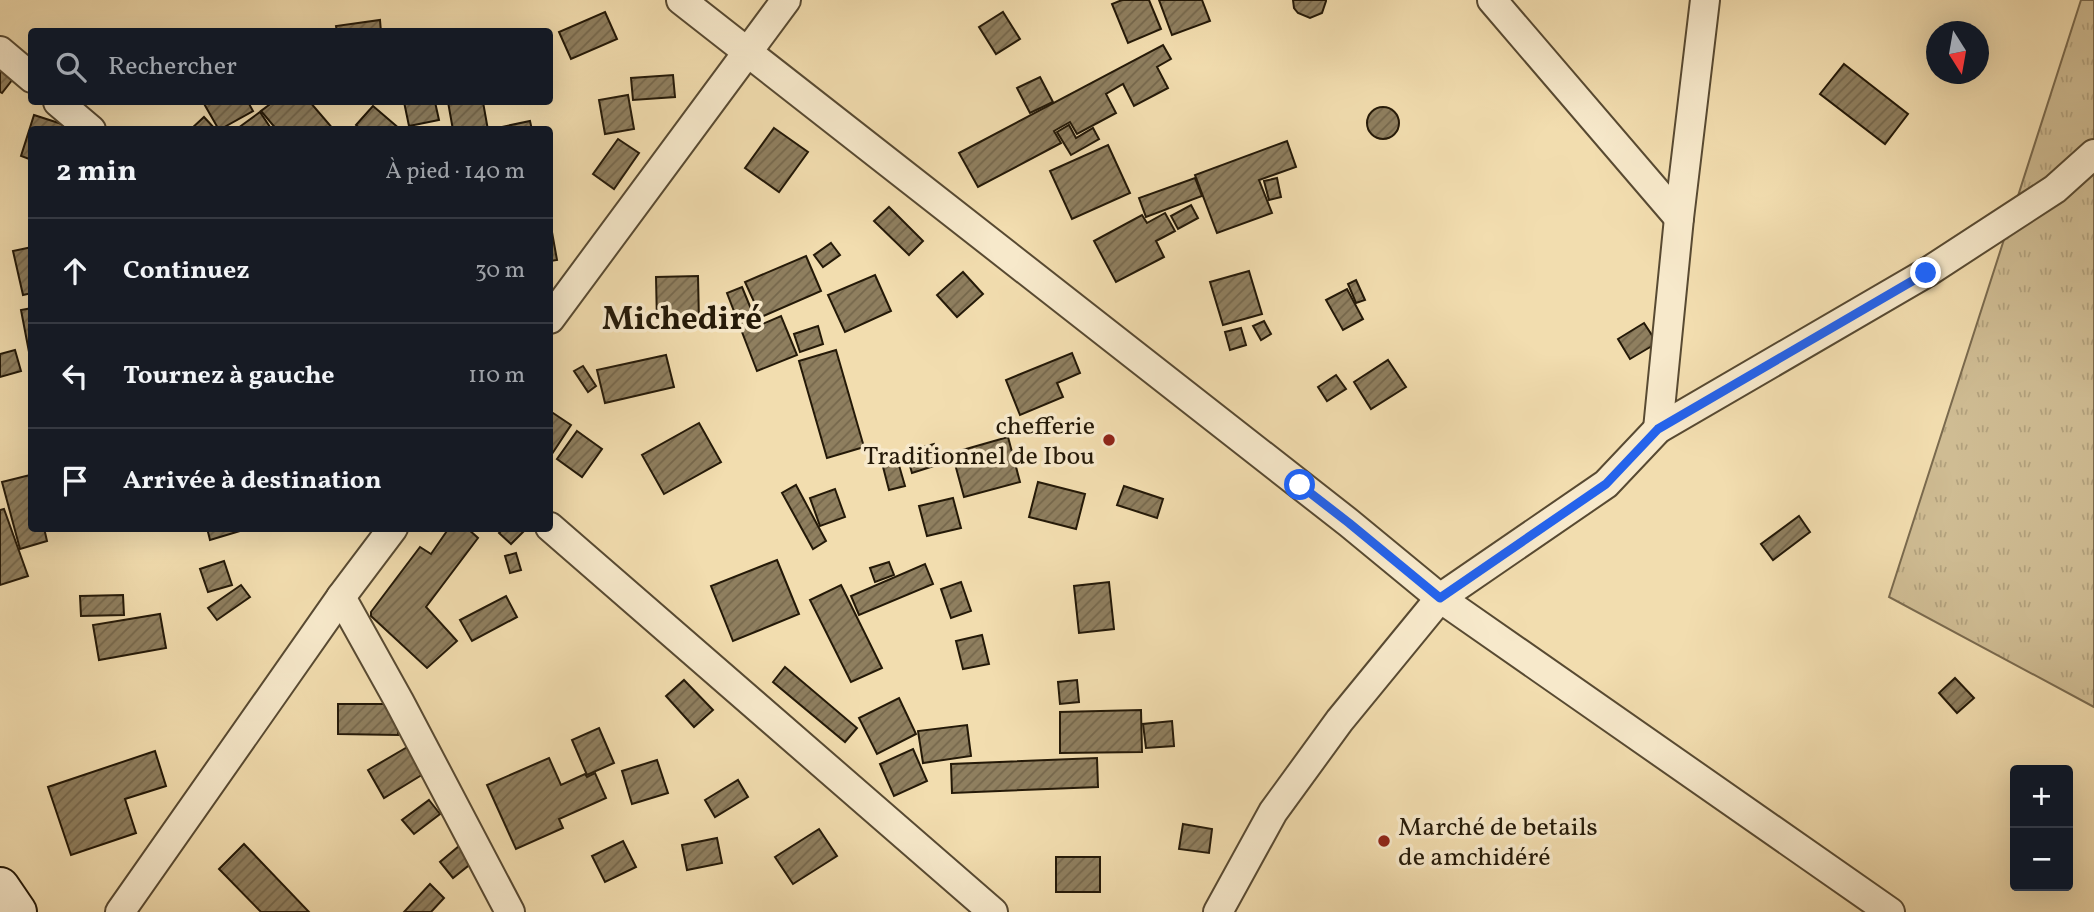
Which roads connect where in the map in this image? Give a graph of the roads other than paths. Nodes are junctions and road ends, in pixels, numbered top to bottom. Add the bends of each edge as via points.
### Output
1 (681, 0) edge
2 (786, 0) edge
3 (1492, 0) edge
4 (1705, 0) edge
5 (0, 51) edge
6 (748, 51) junction
7 (28, 75) edge
8 (62, 105) edge
9 (86, 126) edge
10 (2094, 154) edge
11 (1679, 218) junction
12 (553, 315) edge
13 (1658, 429) junction
14 (553, 530) edge
15 (390, 532) edge
16 (341, 597) junction
17 (1440, 598) junction
18 (0, 887) edge
19 (17, 912) edge
20 (120, 912) edge
21 (510, 912) edge
22 (993, 912) edge
23 (1218, 912) edge
24 (1890, 912) edge

1 - 6 street
2 - 6 street
3 - 11 street
4 - 11 street
5 - 7 street
6 - 12 street
6 - 17 street
8 - 9 street
10 - 13 street via 2055,189 1926,273
11 - 13 street
13 - 17 street via 1606,484
14 - 22 street
15 - 16 street
16 - 20 street
16 - 21 street
17 - 23 street via 1339,720 1273,811
17 - 24 street
18 - 19 street

